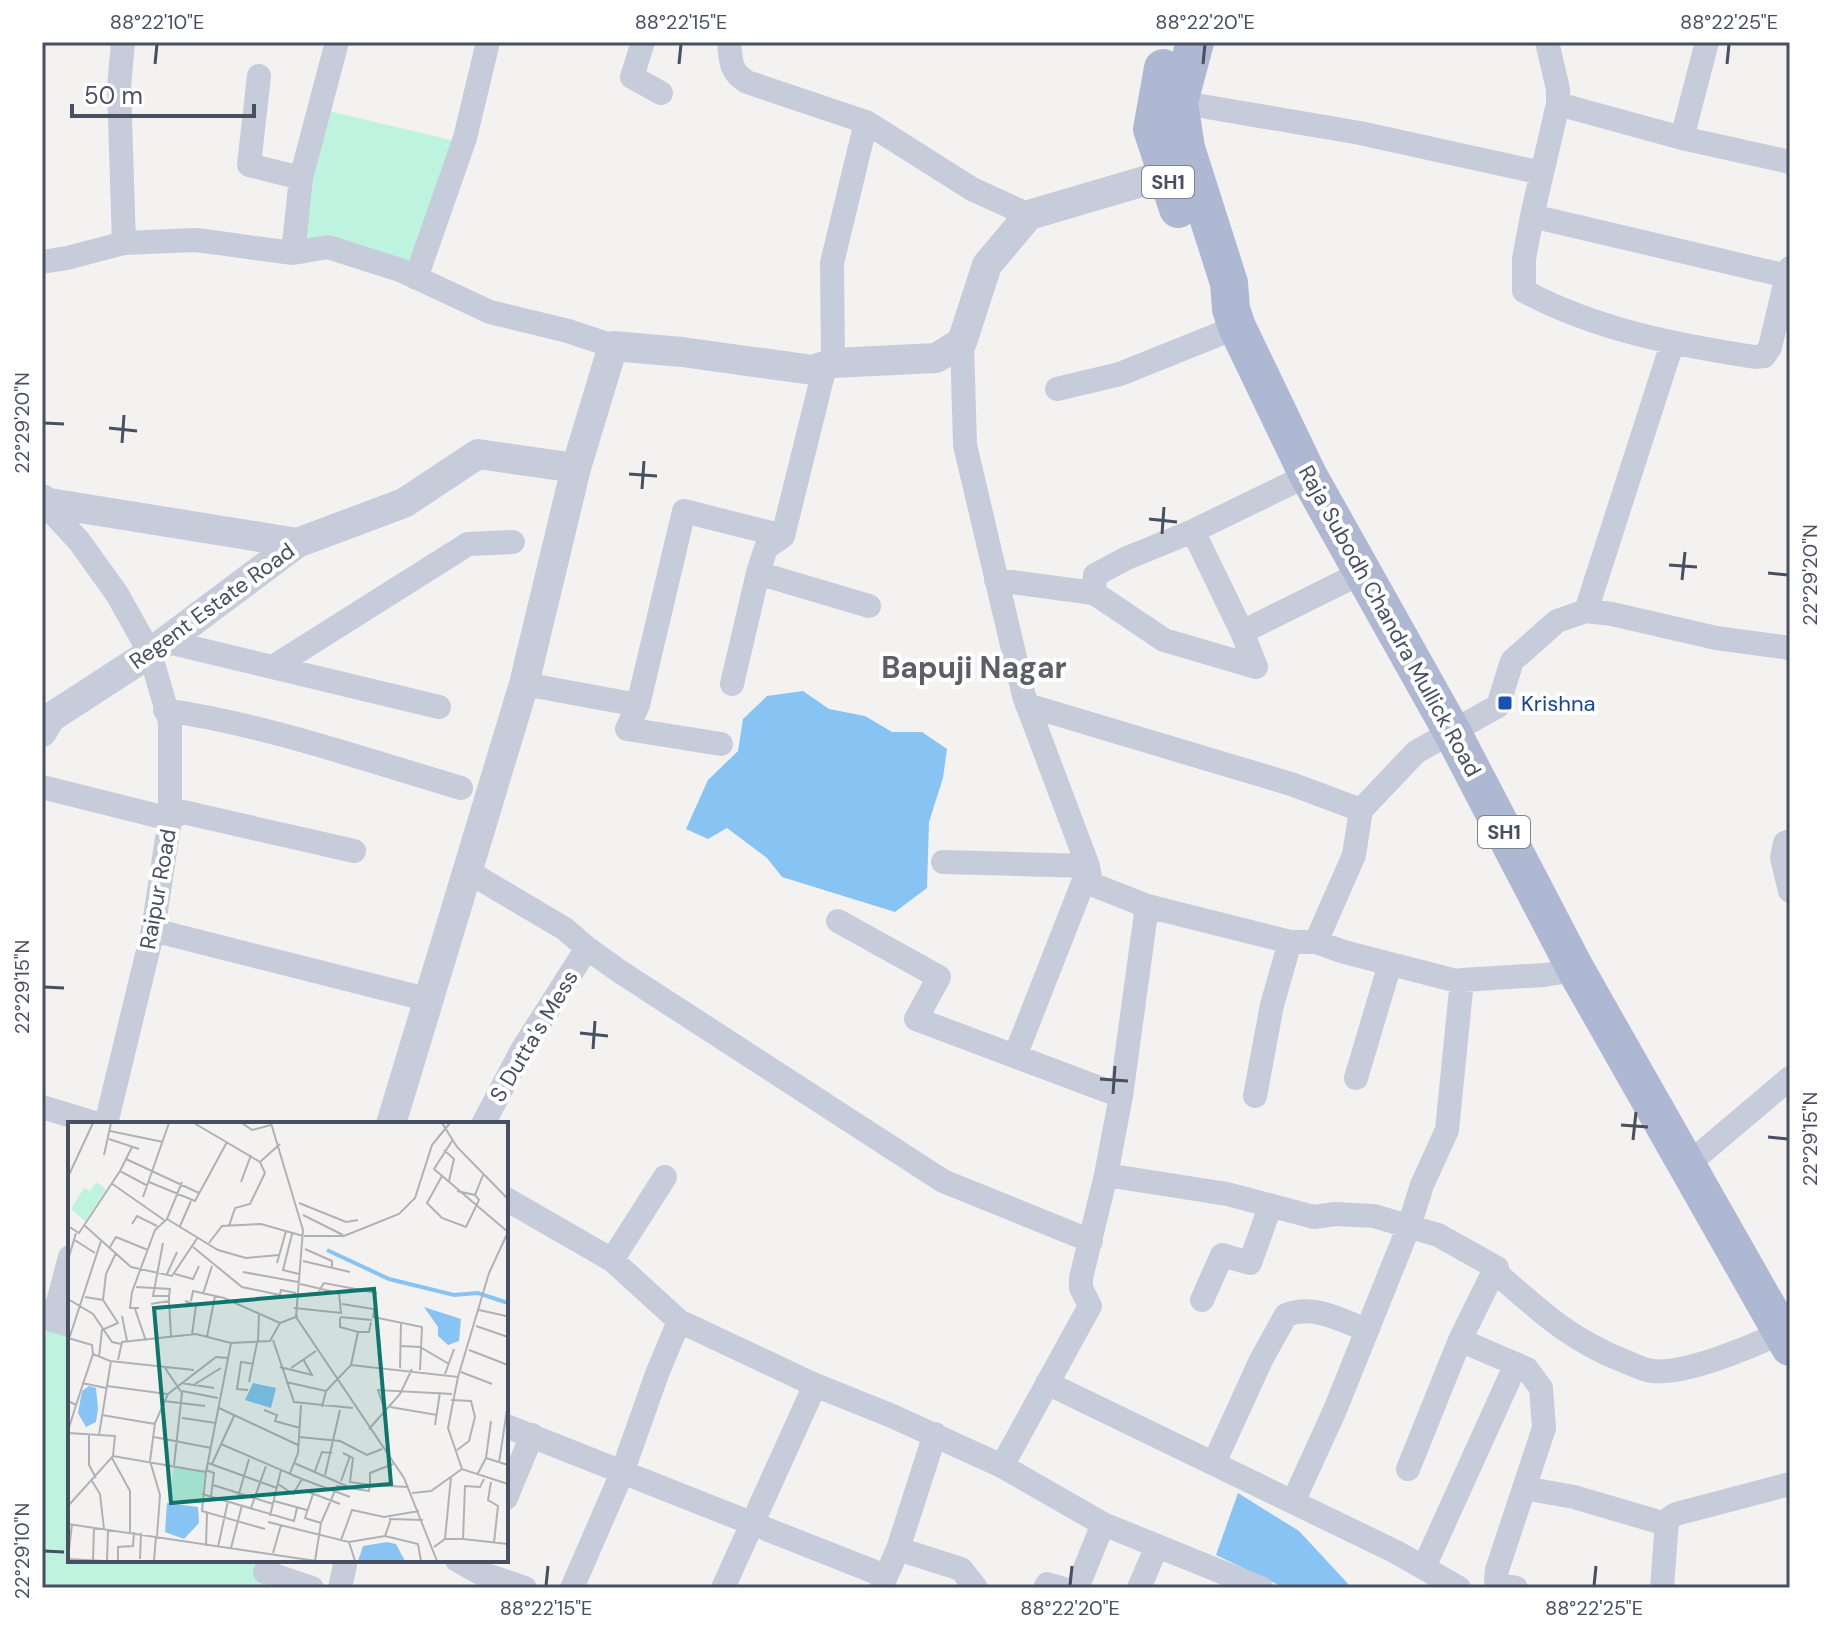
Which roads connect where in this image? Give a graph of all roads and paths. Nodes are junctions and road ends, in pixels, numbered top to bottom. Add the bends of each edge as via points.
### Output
1 (123, 42) edge
2 (337, 42) edge
3 (488, 42) edge
4 (643, 42) edge
5 (729, 42) edge
6 (1169, 42) edge
7 (1195, 42) edge
8 (1547, 42) edge
9 (1707, 42) edge
10 (259, 76) dead end
11 (661, 93) dead end
12 (1167, 100) junction
13 (1558, 104) junction
14 (866, 122) junction
15 (1682, 138) junction
16 (1790, 162) edge
17 (1178, 171) junction
18 (1542, 173) junction
19 (301, 178) junction
20 (1029, 215) junction
21 (1532, 216) junction
22 (124, 243) junction
23 (293, 253) junction
24 (42, 262) edge
25 (1788, 272) edge
26 (416, 278) junction
27 (1234, 318) junction
28 (962, 342) junction
29 (1672, 344) junction
30 (613, 346) junction
31 (829, 364) junction
32 (1057, 389) dead end
33 (576, 468) junction
34 (1308, 475) junction
35 (43, 500) edge
36 (1193, 531) junction
37 (783, 536) junction
38 (513, 542) dead end
39 (297, 543) junction
40 (1363, 572) junction
41 (758, 573) junction
42 (996, 580) junction
43 (1094, 593) junction
44 (869, 606) dead end
45 (1586, 611) junction
46 (1242, 632) junction
47 (157, 647) junction
48 (1790, 648) edge
49 (273, 667) junction
50 (524, 684) junction
51 (732, 684) dead end
52 (638, 705) junction
53 (1027, 705) junction
54 (439, 707) dead end
55 (165, 710) junction
56 (44, 726) edge
57 (1451, 730) junction
58 (721, 744) dead end
59 (42, 787) edge
60 (461, 788) dead end
61 (1361, 810) junction
62 (170, 819) junction
63 (1790, 841) edge
64 (354, 851) dead end
65 (943, 862) dead end
66 (1088, 868) junction
67 (467, 871) junction
68 (1790, 891) edge
69 (1147, 906) junction
70 (838, 921) dead end
71 (153, 930) junction
72 (1290, 942) junction
73 (1316, 942) junction
74 (587, 948) junction
75 (1390, 964) junction
76 (1576, 970) junction
77 (1462, 980) junction
78 (430, 1000) junction
79 (1015, 1056) junction
80 (1356, 1078) dead end
81 (1790, 1078) edge
82 (1121, 1096) junction
83 (1255, 1096) dead end
84 (42, 1107) edge
85 (91, 1122) edge
86 (106, 1122) edge
87 (392, 1122) edge
88 (484, 1122) edge
89 (1686, 1166) junction
90 (1106, 1175) junction
91 (665, 1177) dead end
92 (508, 1200) edge
93 (1270, 1207) junction
94 (1409, 1226) junction
95 (1091, 1241) junction
96 (612, 1260) junction
97 (68, 1265) edge
98 (1494, 1271) junction
99 (1202, 1300) dead end
100 (55, 1318) edge
101 (679, 1321) junction
102 (1367, 1330) junction
103 (1460, 1340) junction
104 (1785, 1340) edge
105 (1516, 1364) junction
106 (1047, 1383) junction
107 (815, 1385) junction
108 (508, 1427) edge
109 (935, 1434) junction
110 (532, 1435) junction
111 (1214, 1463) junction
112 (1002, 1466) junction
113 (1408, 1469) dead end
114 (622, 1473) junction
115 (1790, 1484) edge
116 (1524, 1488) junction
117 (508, 1493) edge
118 (1293, 1502) junction
119 (752, 1523) junction
120 (1103, 1524) junction
121 (1666, 1524) junction
122 (1157, 1546) junction
123 (898, 1549) junction
124 (346, 1562) edge
125 (1424, 1567) junction
126 (472, 1570) edge
127 (265, 1573) edge
128 (883, 1582) edge
129 (312, 1588) edge
130 (340, 1588) edge
131 (525, 1588) edge
132 (572, 1588) edge
133 (723, 1588) edge
134 (976, 1588) edge
135 (1045, 1588) edge
136 (1061, 1588) edge
137 (1077, 1588) edge
138 (1139, 1588) edge
139 (1261, 1588) edge
140 (1459, 1588) edge
141 (1516, 1588) edge
142 (1662, 1588) edge

1 - 22 street via 119,87
2 - 19 street
3 - 26 street via 465,138
4 - 11 street via 632,77
5 - 14 street via 736,76
6 - 12 main road, Raja Subodh Chandra Mullick Road / SH1
7 - 12 main road, Raja Subodh Chandra Mullick Road / SH1
8 - 13 street
9 - 15 street
10 - 19 street via 249,165
12 - 17 main road, Raja Subodh Chandra Mullick Road / SH1 via 1152,129
12 - 18 street via 1360,133
13 - 15 street
13 - 18 street
14 - 20 street via 972,189
14 - 31 street via 832,263
15 - 16 street
17 - 20 street
17 - 27 main road, Raja Subodh Chandra Mullick Road / SH1 via 1211,283
18 - 21 street
19 - 23 street
20 - 28 street via 987,265
21 - 25 street
21 - 29 street via 1524,291
22 - 23 street via 196,240
22 - 24 street
23 - 26 street via 328,247
25 - 29 street via 1764,356
26 - 30 street via 490,312
27 - 32 street via 1120,374
27 - 34 main road, Raja Subodh Chandra Mullick Road / SH1
28 - 31 street via 936,358
28 - 42 street via 965,445
29 - 45 street
30 - 31 street via 813,370
30 - 33 street
31 - 37 street
33 - 39 street, Regent Estate Road via 478,454 404,503
33 - 50 street
34 - 36 street
34 - 40 main road, Raja Subodh Chandra Mullick Road / SH1
35 - 39 street
35 - 47 street, Raipur Road
36 - 43 street via 1095,575
36 - 46 street
37 - 41 street via 766,548
37 - 52 street via 684,511
38 - 49 street via 468,544
39 - 47 street, Regent Estate Road
40 - 46 street
40 - 57 main road, Raja Subodh Chandra Mullick Road / SH1
41 - 44 street
41 - 51 street
42 - 43 street
42 - 53 street
43 - 46 street via 1164,640 1256,667
45 - 48 street
45 - 57 street via 1557,621 1512,661 1498,706
47 - 49 street
47 - 55 street, Raipur Road
47 - 56 street, Regent Estate Road
49 - 54 street
50 - 52 street
50 - 67 street
52 - 58 street via 627,729
53 - 61 street
53 - 66 street
55 - 60 street via 284,735
55 - 62 street, Raipur Road via 170,722
57 - 61 street via 1416,752
57 - 76 main road, Raja Subodh Chandra Mullick Road / SH1
59 - 62 street
61 - 73 street via 1354,855
62 - 64 street via 183,812
62 - 71 street, Raipur Road
63 - 68 street via 1782,858
65 - 66 street
66 - 69 street via 1091,884
66 - 79 street
67 - 74 street via 565,929
67 - 78 street
69 - 72 street
69 - 82 street
70 - 79 street via 939,977 916,1019
71 - 78 street
71 - 86 street, Raipur Road
72 - 73 street
72 - 83 street
73 - 75 street
74 - 88 street, S Dutta's Mess via 522,1050
74 - 95 street via 943,1181
75 - 77 street
75 - 80 street
76 - 77 street
76 - 89 main road, Raja Subodh Chandra Mullick Road / SH1
77 - 94 street via 1447,1130
78 - 87 street
79 - 82 street
81 - 89 street
82 - 90 street
84 - 85 street
89 - 104 main road, Raja Subodh Chandra Mullick Road / SH1
90 - 93 street via 1227,1194
90 - 95 street
91 - 96 street
92 - 96 street
93 - 94 street via 1314,1217 1374,1216
93 - 99 street via 1250,1263 1222,1255
94 - 98 street via 1438,1235 1497,1268
94 - 102 street
95 - 106 street via 1081,1288 1090,1306
96 - 101 street
97 - 100 street
98 - 103 street
98 - 104 street via 1552,1323 1599,1351 1652,1371 1695,1366
101 - 107 street
101 - 114 street
102 - 111 street via 1317,1311 1286,1315
102 - 118 street
103 - 105 street
103 - 113 street
105 - 116 street via 1527,1369 1541,1388 1544,1428
105 - 125 street
106 - 111 street
106 - 112 street
107 - 109 street
107 - 119 street
108 - 110 street
109 - 112 street
109 - 123 street
110 - 114 street
110 - 117 street
111 - 118 street
112 - 120 street
114 - 119 street
114 - 132 street
115 - 121 street via 1676,1514
116 - 121 street
116 - 141 street via 1496,1580
118 - 125 street
119 - 128 street
119 - 133 street
120 - 122 street
120 - 137 street
121 - 142 street
122 - 138 street
122 - 139 street
123 - 128 street
123 - 134 street via 961,1569
124 - 130 street
125 - 140 street
126 - 131 street
127 - 129 street
135 - 136 street

